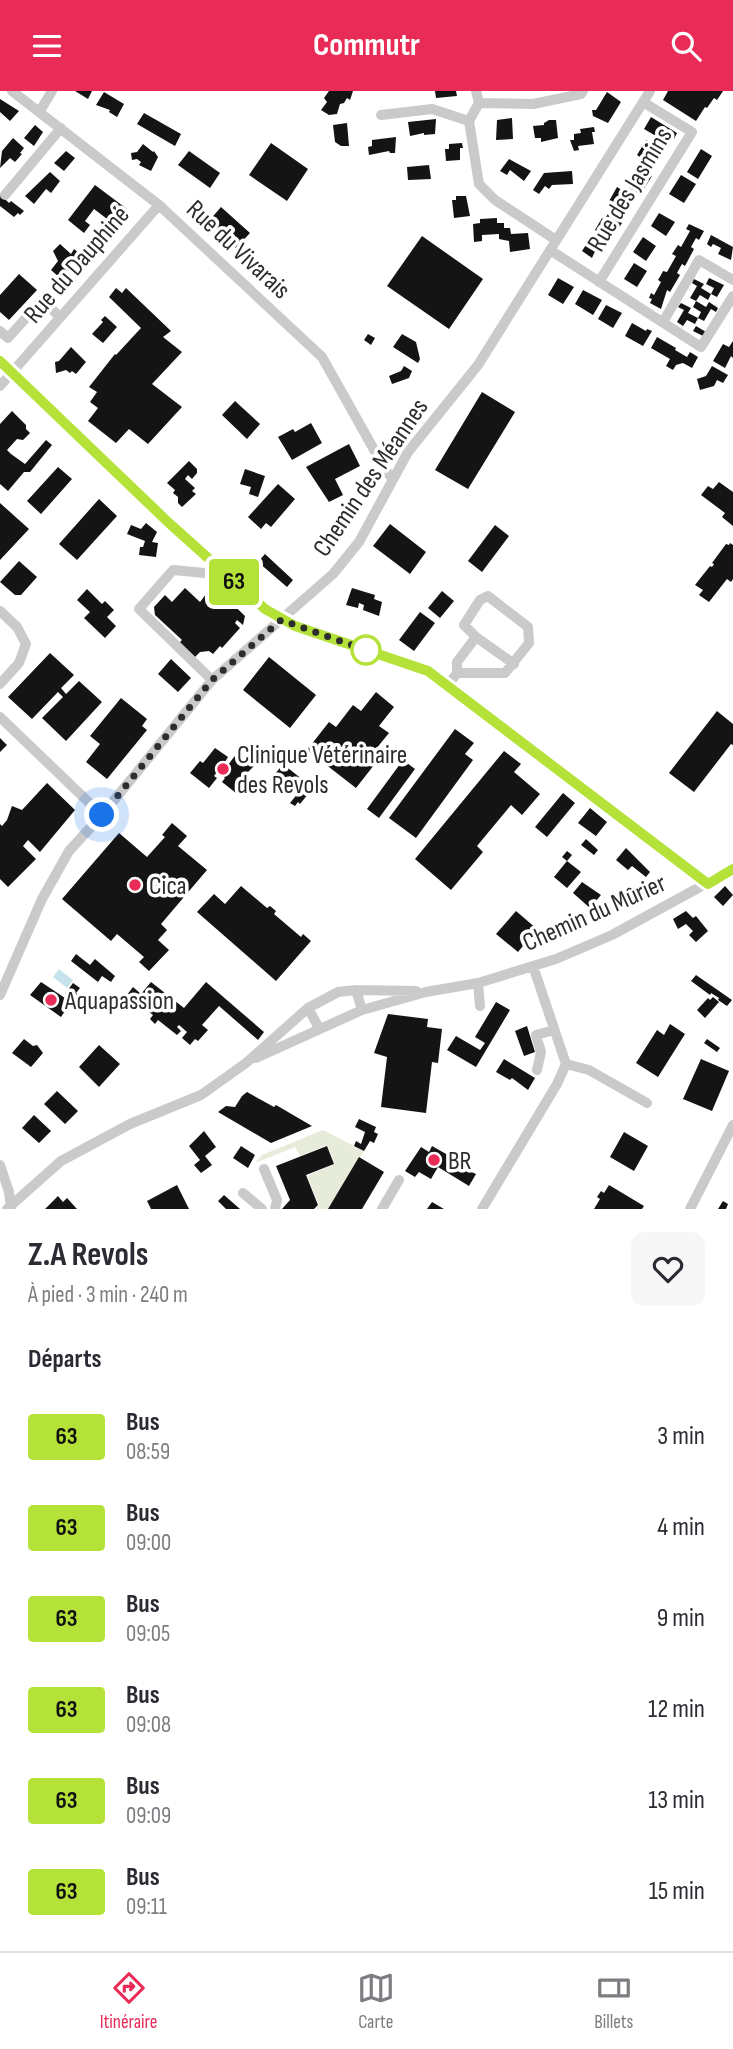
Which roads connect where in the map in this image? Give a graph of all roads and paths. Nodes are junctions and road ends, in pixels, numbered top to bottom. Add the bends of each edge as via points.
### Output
1 (12, 91) edge
2 (52, 91) edge
3 (476, 91) edge
4 (583, 91) edge
5 (650, 91) edge
6 (643, 102) junction
7 (478, 103) junction
8 (40, 111) junction
9 (381, 115) dead end
10 (469, 121) junction
11 (61, 128) junction
12 (5, 195) dead end
13 (159, 205) junction
14 (553, 245) junction
15 (733, 280) edge
16 (599, 282) junction
17 (733, 296) edge
18 (60, 317) junction
19 (663, 323) junction
20 (0, 331) edge
21 (0, 362) edge
22 (11, 372) junction
23 (0, 386) edge
24 (392, 478) junction
25 (226, 575) junction
26 (0, 611) edge
27 (281, 620) junction
28 (476, 637) junction
29 (514, 664) junction
30 (457, 673) junction
31 (212, 680) junction
32 (0, 684) edge
33 (448, 685) junction
34 (0, 716) edge
35 (102, 815) junction
36 (733, 869) edge
37 (708, 884) junction
38 (533, 967) junction
39 (478, 983) junction
40 (356, 989) junction
41 (426, 992) junction
42 (0, 995) edge
43 (480, 1006) dead end
44 (308, 1008) junction
45 (362, 1010) junction
46 (319, 1028) junction
47 (554, 1030) junction
48 (246, 1063) junction
49 (566, 1064) junction
50 (537, 1070) dead end
51 (646, 1103) dead end
52 (733, 1125) edge
53 (0, 1165) edge
54 (264, 1169) dead end
55 (399, 1180) dead end
56 (243, 1193) dead end
57 (10, 1208) edge
58 (262, 1209) edge
59 (275, 1209) edge
60 (382, 1209) edge
61 (482, 1209) edge
62 (690, 1209) edge

1 - 8 street, Rue du Vivarais
2 - 8 street
3 - 7 street
4 - 7 street via 533,104
5 - 6 street, Chemin des Méannes
6 - 14 street, Chemin des Méannes
6 - 16 street, Rue des Jasmins via 692,132
7 - 10 street
8 - 11 street, Rue du Vivarais
9 - 10 street via 432,109
10 - 14 street via 476,171 485,193
11 - 12 street
11 - 13 street, Rue du Vivarais
13 - 18 street, Rue du Dauphiné
13 - 24 street, Rue du Vivarais via 322,357
14 - 16 street
14 - 24 street, Chemin des Méannes via 478,365
15 - 19 street via 699,260
16 - 19 street
17 - 19 street via 701,347
18 - 20 street via 42,300 8,338
18 - 22 street, Rue du Dauphiné
21 - 22 street
22 - 23 street, Rue du Dauphiné
22 - 25 street
24 - 27 street, Chemin des Méannes via 359,542 333,574
25 - 27 street
25 - 31 street via 173,570 139,609
26 - 32 street via 26,644 19,663
27 - 31 street, Chemin des Méannes
27 - 33 street via 416,666
28 - 29 street
28 - 29 street via 464,625 480,600 488,596 528,627 529,643
28 - 30 street via 457,662
29 - 30 street via 505,673
30 - 33 street
31 - 35 street, Chemin des Méannes
33 - 37 street
34 - 35 street
35 - 42 street, Chemin des Méannes via 69,851 48,887
36 - 37 street, Chemin du Mûrier
37 - 38 street, Chemin du Mûrier via 612,935
38 - 39 street, Chemin du Mûrier
38 - 47 street
39 - 41 street, Chemin du Mûrier
39 - 43 street
40 - 41 street, Chemin du Mûrier
40 - 44 street, Chemin du Mûrier via 338,992
40 - 45 street
41 - 45 street, Chemin du Mûrier
44 - 46 street
44 - 48 street, Chemin du Mûrier
45 - 46 street, Chemin du Mûrier
46 - 48 street, Chemin du Mûrier
47 - 49 street
47 - 50 street via 536,1035 541,1052
48 - 57 street, Chemin du Mûrier via 201,1095 130,1124 61,1161
49 - 51 street via 589,1070
49 - 61 street
52 - 62 street
53 - 57 street
54 - 59 street via 277,1200
55 - 60 street
56 - 58 street

